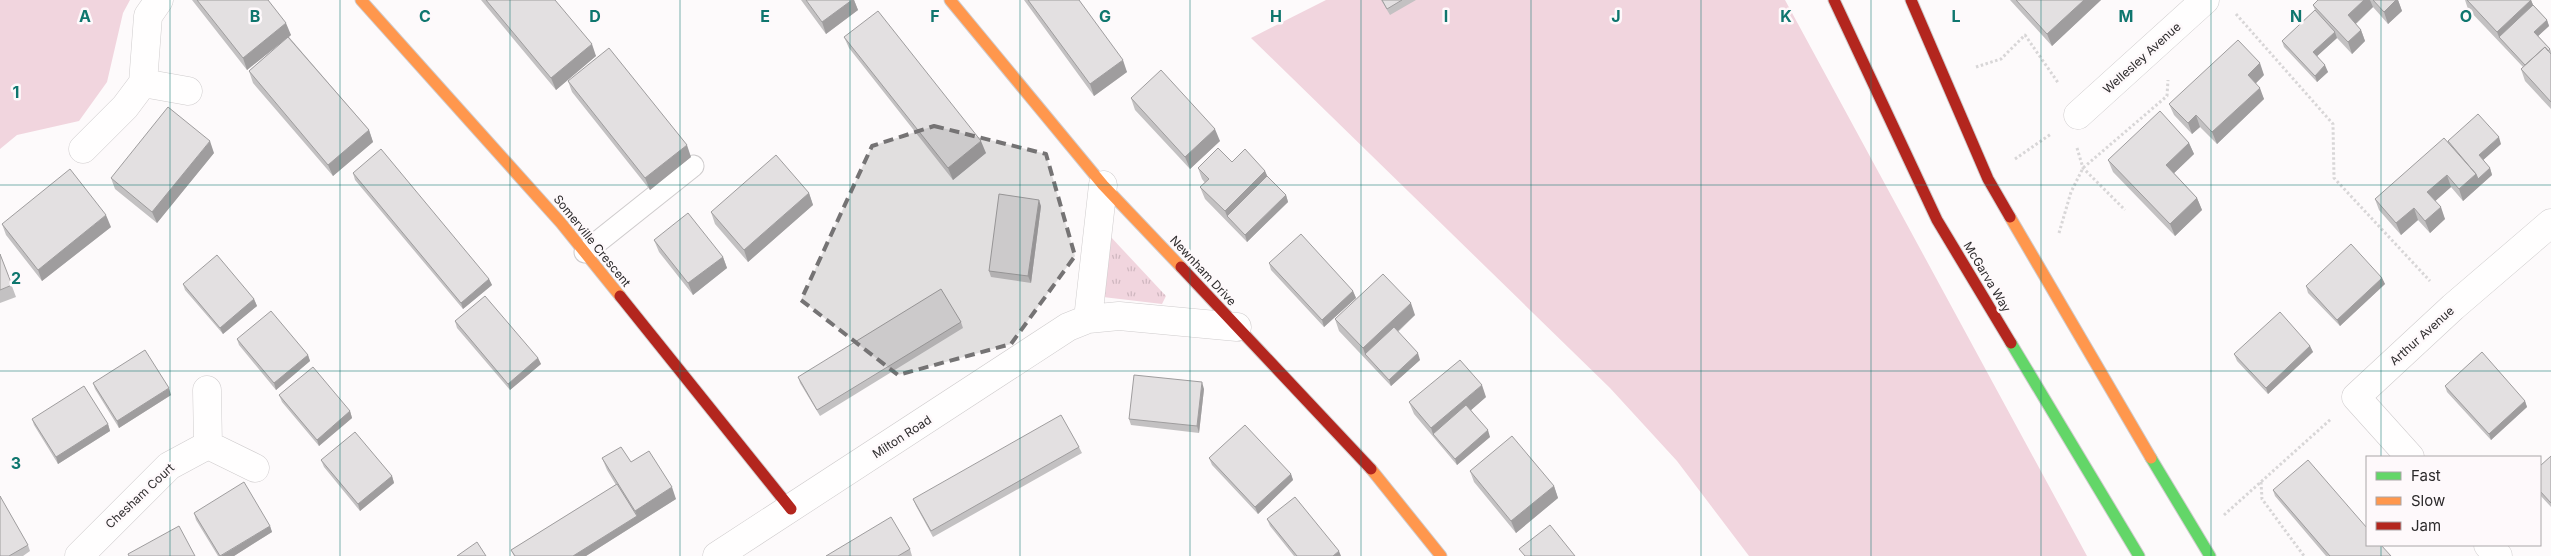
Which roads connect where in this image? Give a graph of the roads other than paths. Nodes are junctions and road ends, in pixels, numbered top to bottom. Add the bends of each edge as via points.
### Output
1 (159, 0) edge
2 (361, 0) edge
3 (950, 0) edge
4 (1834, 0) edge
5 (1911, 0) edge
6 (2206, 0) edge
7 (143, 83) junction
8 (188, 91) dead end
9 (2078, 115) road end
10 (83, 149) dead end
11 (693, 166) dead end
12 (1103, 185) junction
13 (2551, 223) edge
14 (584, 252) junction
15 (1088, 319) junction
16 (1237, 326) junction
17 (207, 390) dead end
18 (208, 445) junction
19 (2409, 456) edge
20 (255, 468) dead end
21 (791, 509) junction
22 (2489, 546) edge
23 (79, 556) edge
24 (717, 556) edge
25 (1441, 556) edge
26 (2139, 556) edge
27 (2210, 556) edge
28 (2498, 556) edge

1 - 7 street via 148,16
2 - 14 street, Somerville Crescent
3 - 12 street, Newnham Drive
4 - 26 street, McGarva Way via 1937,220
5 - 27 street via 1988,179
6 - 9 street, Wellesley Avenue
7 - 8 street
7 - 10 street via 120,113
11 - 14 lane
12 - 15 street
12 - 16 street, Newnham Drive
13 - 19 street, Arthur Avenue via 2453,307 2356,397
14 - 21 street, Somerville Crescent
15 - 16 street, Milton Road via 1119,316
15 - 21 street, Milton Road via 1068,327
16 - 25 street, Newnham Drive via 1358,452
17 - 18 street
18 - 20 street
18 - 23 street, Chesham Court via 169,466
21 - 24 street, Milton Road
22 - 28 street

